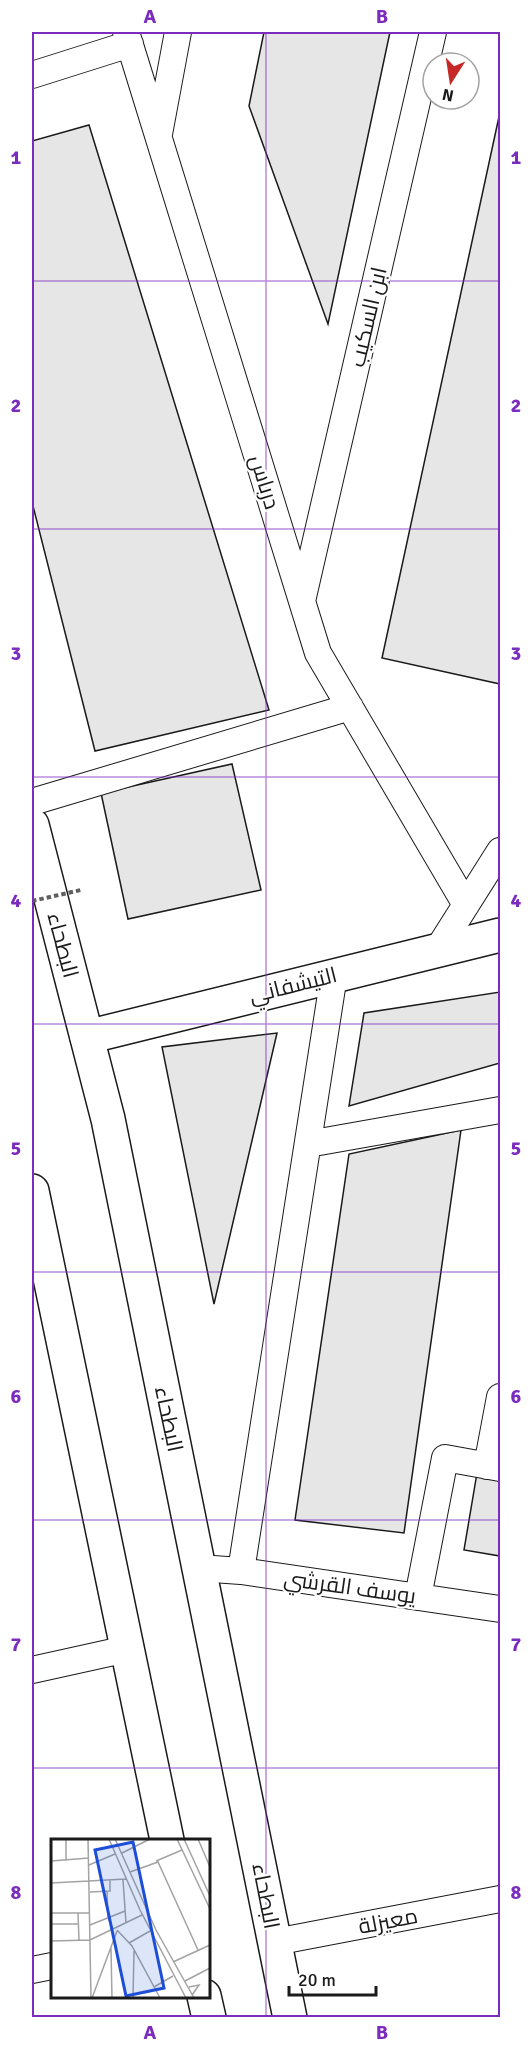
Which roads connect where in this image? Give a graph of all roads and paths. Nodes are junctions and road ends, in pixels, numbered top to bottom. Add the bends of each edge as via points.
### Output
1 (178, 32) edge
2 (433, 32) edge
3 (128, 38) edge
4 (32, 75) edge
5 (159, 137) junction
6 (302, 602) junction
7 (350, 707) junction
8 (32, 802) edge
9 (32, 825) edge
10 (501, 851) edge
11 (81, 890) dead end
12 (32, 901) edge
13 (466, 905) junction
14 (501, 935) edge
15 (438, 949) junction
16 (334, 975) junction
17 (87, 1037) junction
18 (501, 1110) edge
19 (308, 1144) junction
20 (32, 1191) edge
21 (501, 1397) edge
22 (494, 1467) edge
23 (199, 1568) junction
24 (241, 1571) junction
25 (418, 1597) junction
26 (501, 1609) edge
27 (127, 1648) junction
28 (32, 1670) edge
29 (167, 1839) edge
30 (501, 1899) edge
31 (275, 1942) junction
32 (51, 1966) edge
33 (32, 1970) edge
34 (204, 1998) edge
35 (209, 2018) edge
36 (290, 2018) edge

1 - 5 street
2 - 6 street, ابن السكيب
3 - 4 street
3 - 5 street, درباس
5 - 6 street, درباس
6 - 7 street, درباس via 318,652
7 - 8 street
7 - 13 street, درباس
9 - 17 main road, البطحاء
10 - 13 street
11 - 12 path, bridge
13 - 15 street
14 - 15 main road, التيشفاني
15 - 16 main road, التيشفاني
16 - 17 main road, التيشفاني
16 - 19 street
17 - 23 main road, البطحاء via 108,1119
18 - 19 street
19 - 24 street
20 - 27 main road
21 - 22 street
22 - 25 street via 445,1458
23 - 24 street, يوسف القرشي
23 - 31 main road, البطحاء
24 - 25 street, يوسف القرشي
25 - 26 street, يوسف القرشي
27 - 28 street
27 - 29 main road
30 - 31 street, معيزلة
31 - 36 main road, البطحاء
32 - 33 street
34 - 35 main road

